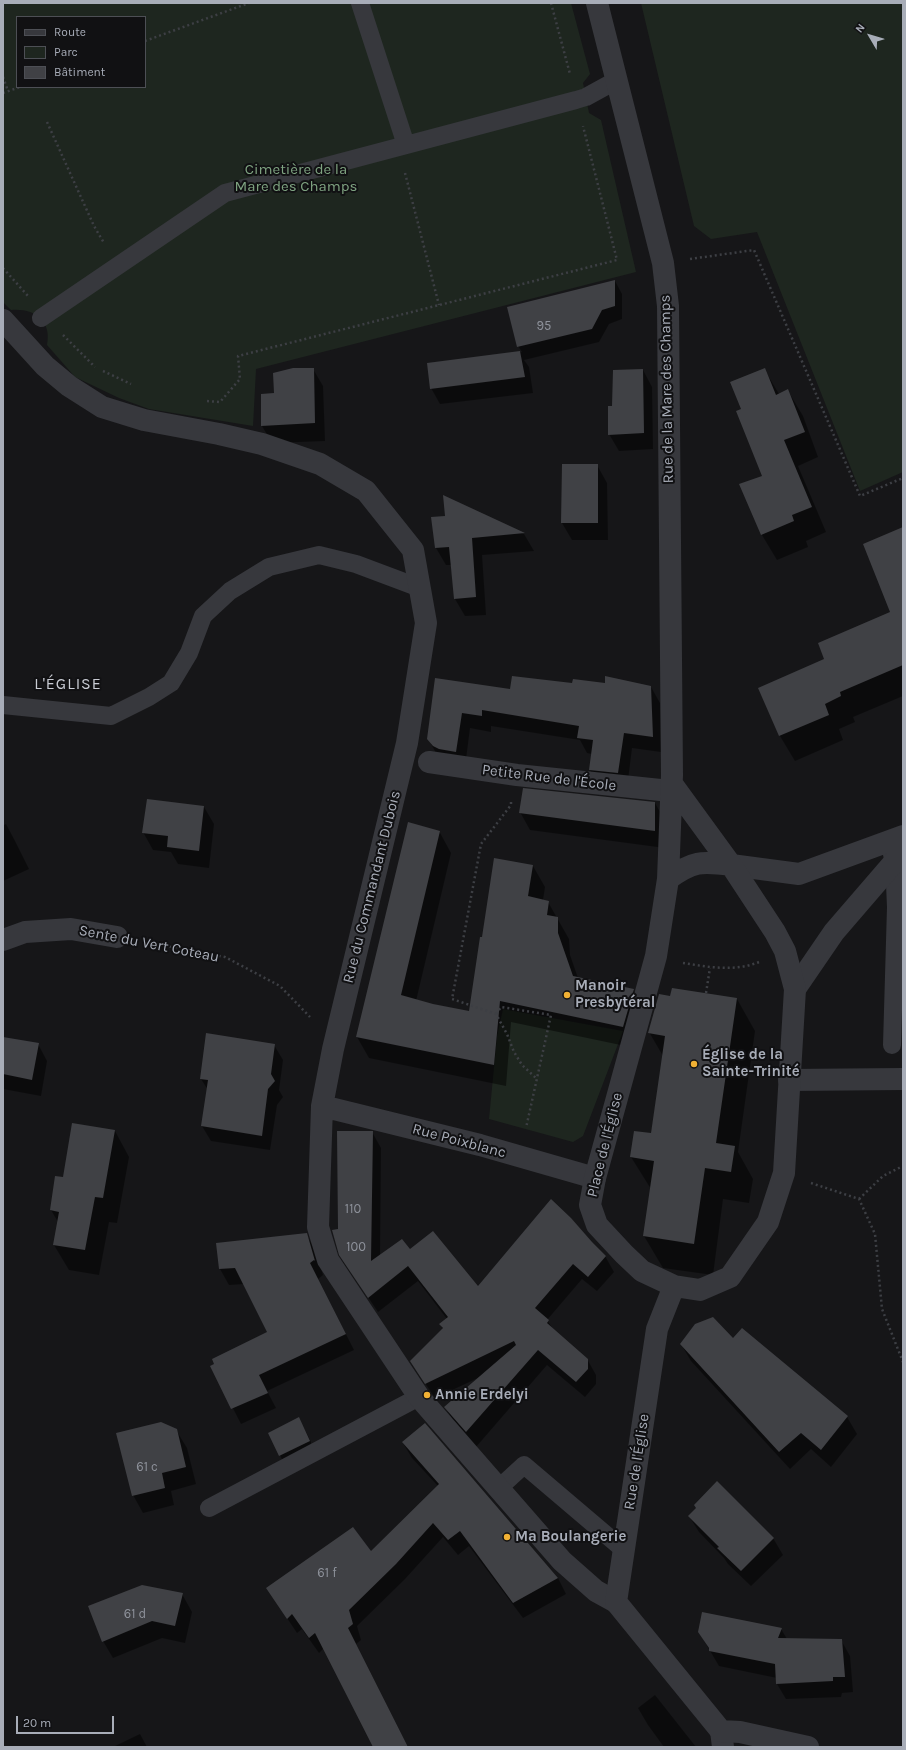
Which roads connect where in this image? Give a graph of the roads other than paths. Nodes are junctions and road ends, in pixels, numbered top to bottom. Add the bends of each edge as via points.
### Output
1 (360, 3) edge
2 (597, 3) edge
3 (617, 80) junction
4 (402, 146) junction
5 (43, 316) road end
6 (3, 320) edge
7 (420, 588) junction
8 (3, 705) edge
9 (429, 762) dead end
10 (671, 787) junction
11 (897, 848) edge
12 (731, 865) junction
13 (668, 879) junction
14 (117, 937) road end
15 (3, 940) edge
16 (795, 989) junction
17 (892, 1045) dead end
18 (789, 1080) junction
19 (903, 1080) edge
20 (322, 1106) junction
21 (595, 1178) junction
22 (674, 1286) junction
23 (419, 1397) junction
24 (499, 1488) junction
25 (209, 1508) dead end
26 (624, 1550) junction
27 (616, 1602) junction
28 (722, 1739) edge
29 (808, 1747) edge

1 - 4 lane
2 - 3 street, Rue de la Mare des Champs
3 - 4 lane via 586,97
3 - 10 street, Rue de la Mare des Champs via 662,263 668,306
4 - 5 lane via 225,193
6 - 7 street, Rue du Commandant Dubois via 44,366 102,407 144,420 262,444 320,464 366,491 413,550
7 - 8 lane via 356,564 319,555 269,568 230,591 203,616 188,653 171,683 149,697 111,716
7 - 20 street, Rue du Commandant Dubois via 426,623 407,743 333,1049
9 - 10 street, Petite Rue de l'École via 517,775
10 - 12 street
10 - 13 street, Rue de la Mare des Champs
11 - 12 street via 799,874
11 - 16 street
11 - 17 lane
12 - 13 street via 694,863
12 - 16 street, Place de l'Église via 785,951
13 - 21 street, Place de l'Église via 656,956
14 - 15 street, Sente du Vert Coteau via 70,929 25,932
16 - 18 street, Place de l'Église
18 - 19 street
18 - 22 street, Place de l'Église via 784,1174 768,1222 730,1277 700,1290
20 - 21 street, Rue Poixblanc via 480,1145
20 - 23 street, Rue du Commandant Dubois via 318,1227 328,1260
21 - 22 street, Place de l'Église via 590,1205 597,1225 642,1271
22 - 26 street, Rue de l'Église via 658,1329
23 - 24 street, Rue du Commandant Dubois
23 - 25 lane
24 - 26 lane via 524,1465
24 - 27 street, Rue du Commandant Dubois via 562,1561 596,1592
26 - 27 street, Rue de l'Église
27 - 28 street
28 - 29 street via 740,1732

